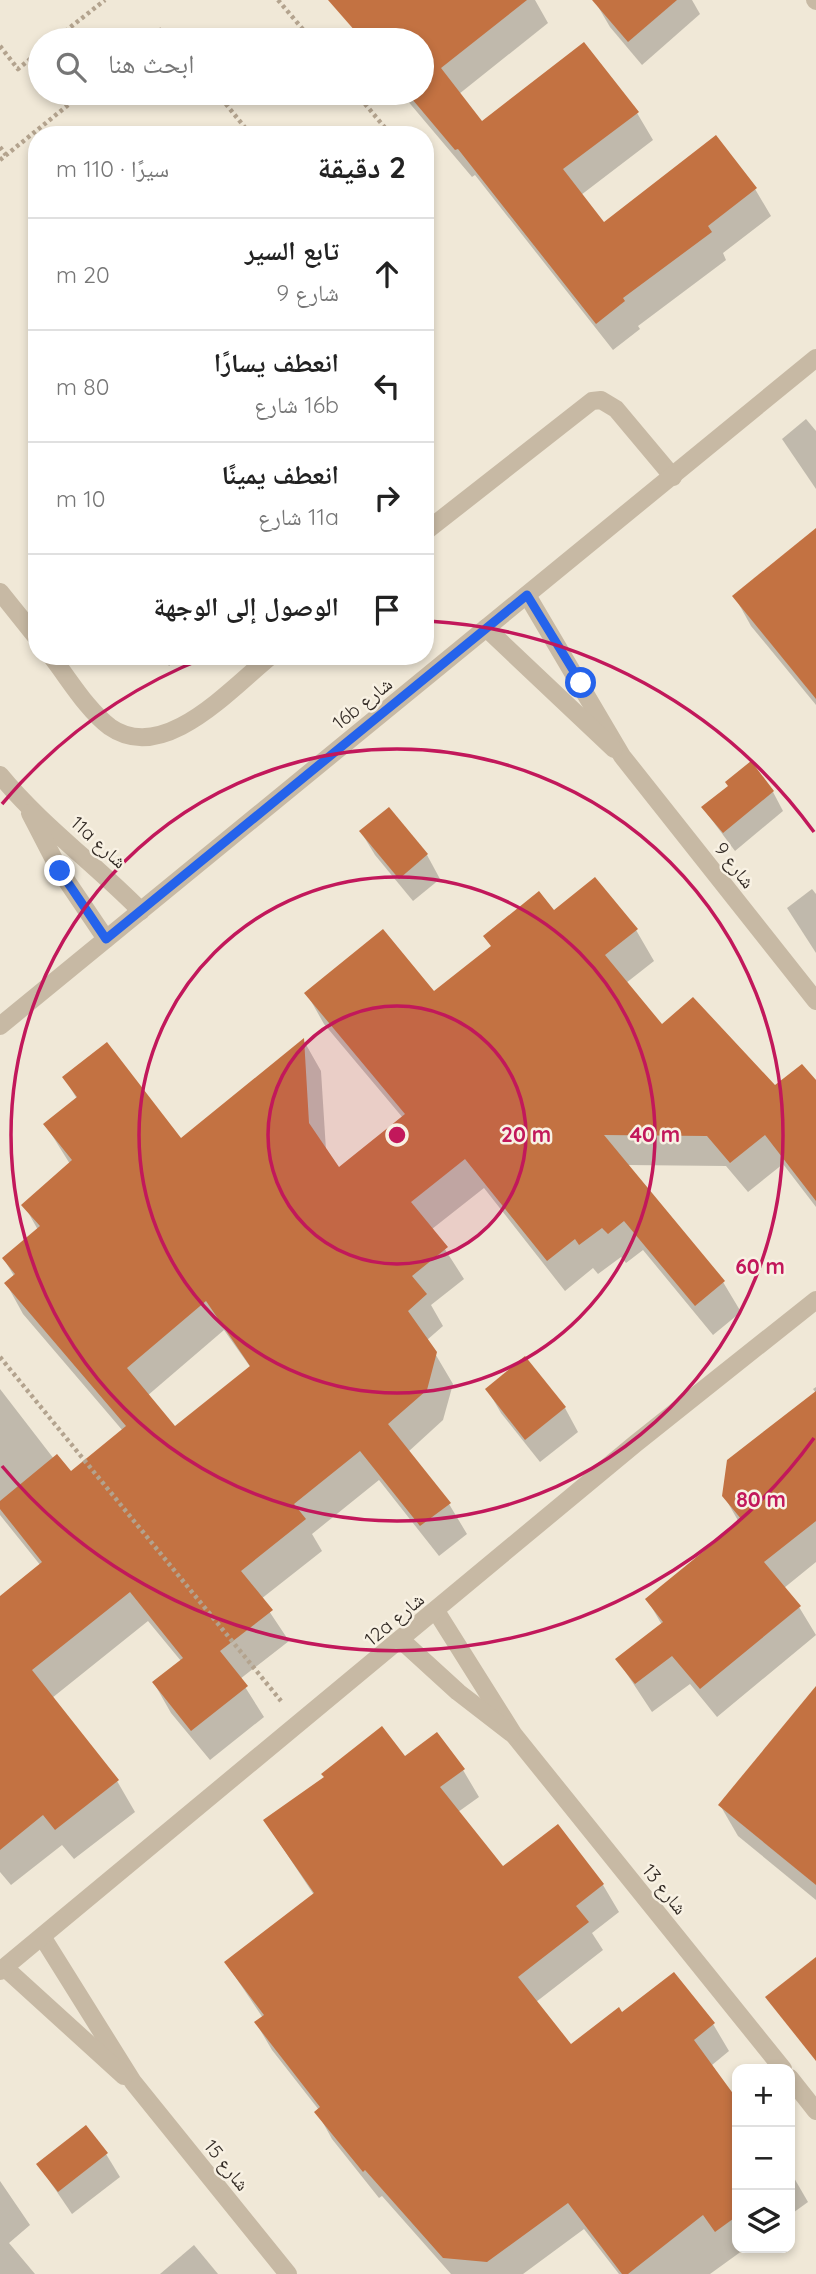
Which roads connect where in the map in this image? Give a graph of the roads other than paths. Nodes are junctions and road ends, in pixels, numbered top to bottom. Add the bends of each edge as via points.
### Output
1 (816, 358) edge
2 (673, 477) junction
3 (434, 525) edge
4 (0, 592) edge
5 (527, 595) junction
6 (28, 627) edge
7 (486, 628) junction
8 (59, 665) edge
9 (260, 665) edge
10 (622, 756) junction
11 (0, 775) edge
12 (26, 807) junction
13 (141, 911) junction
14 (106, 939) junction
15 (816, 1001) edge
16 (0, 1026) edge
17 (816, 1300) edge
18 (436, 1611) junction
19 (401, 1640) junction
20 (514, 1735) junction
21 (43, 1938) junction
22 (2, 1969) edge
23 (779, 2064) edge
24 (133, 2082) junction
25 (795, 2084) edge
26 (816, 2111) edge
27 (288, 2274) edge

1 - 2 street, 16b شارع
2 - 3 street via 616,409 592,401
2 - 5 street, 16b شارع
4 - 6 street
5 - 7 street, 16b شارع
5 - 10 street, شارع 9
7 - 10 street, شارع 9
7 - 13 street, 16b شارع
8 - 9 street via 111,727 146,738 182,728
10 - 15 street, شارع 9
11 - 12 street, 11a شارع
12 - 13 street, 11a شارع
12 - 14 street, 11a شارع via 60,871
13 - 14 street, 16b شارع
14 - 16 street, 16b شارع
17 - 18 street, 12a شارع
18 - 19 street, 12a شارع
18 - 20 street, شارع 13
19 - 20 street, شارع 13
19 - 21 street, 12a شارع
20 - 23 street, شارع 13
21 - 22 street, 12a شارع
21 - 24 street, شارع 15
22 - 24 street, شارع 15
24 - 27 street, شارع 15
25 - 26 street

